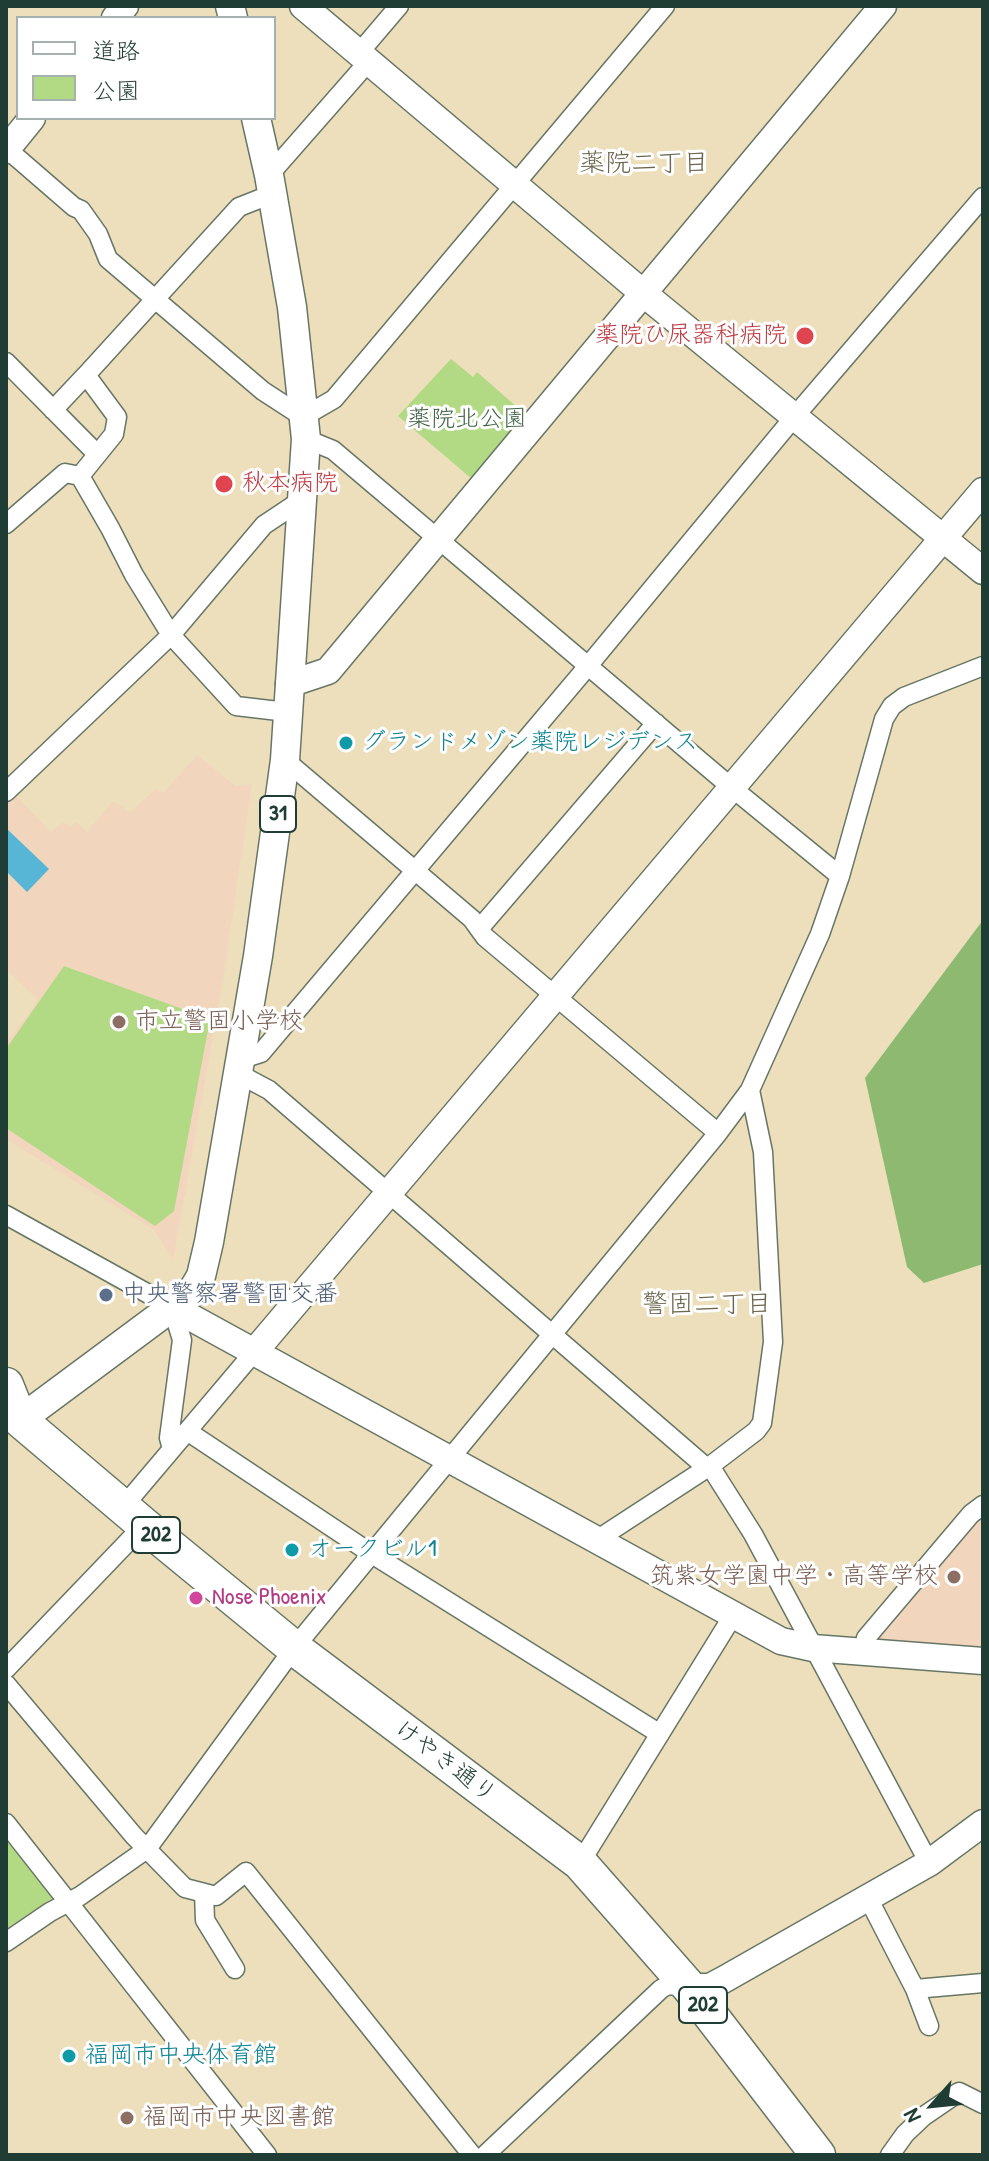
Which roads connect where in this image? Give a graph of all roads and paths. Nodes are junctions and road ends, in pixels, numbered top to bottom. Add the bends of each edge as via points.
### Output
1 (303, 6) edge
2 (399, 6) edge
3 (665, 6) edge
4 (883, 6) edge
5 (364, 57) junction
6 (30, 120) edge
7 (256, 120) edge
8 (6, 149) edge
9 (271, 184) junction
10 (516, 184) junction
11 (983, 197) edge
12 (643, 293) junction
13 (155, 301) junction
14 (6, 362) edge
15 (86, 375) junction
16 (53, 410) junction
17 (795, 416) junction
18 (304, 428) junction
19 (96, 453) junction
20 (80, 476) junction
21 (983, 491) edge
22 (303, 499) junction
23 (6, 524) edge
24 (944, 537) junction
25 (439, 540) junction
26 (983, 571) edge
27 (171, 635) junction
28 (588, 666) junction
29 (983, 666) edge
30 (288, 698) junction
31 (656, 723) junction
32 (285, 760) junction
33 (731, 787) junction
34 (6, 792) edge
35 (416, 871) junction
36 (840, 876) junction
37 (479, 929) junction
38 (555, 997) junction
39 (238, 1067) junction
40 (750, 1090) junction
41 (718, 1133) junction
42 (389, 1193) junction
43 (6, 1215) edge
44 (172, 1307) junction
45 (553, 1333) junction
46 (255, 1351) junction
47 (6, 1385) edge
48 (11, 1422) edge
49 (187, 1431) junction
50 (172, 1449) junction
51 (448, 1461) junction
52 (708, 1467) junction
53 (983, 1505) edge
54 (134, 1516) junction
55 (598, 1539) junction
56 (372, 1554) junction
57 (734, 1614) junction
58 (294, 1648) junction
59 (813, 1648) junction
60 (863, 1651) junction
61 (983, 1661) edge
62 (6, 1669) edge
63 (6, 1684) edge
64 (660, 1734) junction
65 (6, 1823) edge
66 (983, 1823) edge
67 (147, 1849) junction
68 (580, 1863) junction
69 (929, 1863) junction
70 (204, 1893) junction
71 (867, 1896) junction
72 (68, 1902) junction
73 (6, 1942) edge
74 (235, 1969) dead end
75 (983, 1983) edge
76 (689, 1987) junction
77 (915, 1989) junction
78 (929, 2026) dead end
79 (983, 2104) edge
80 (267, 2155) edge
81 (472, 2155) edge
82 (485, 2155) edge
83 (818, 2155) edge
84 (890, 2155) edge

1 - 5 street
2 - 5 street
3 - 10 street
4 - 12 street
5 - 9 street
5 - 10 street
6 - 8 street
7 - 9 main road, 31
8 - 13 street via 81,210 108,259
9 - 13 street via 239,207
9 - 18 main road, 31 via 292,307
10 - 12 street
10 - 18 street
11 - 17 street
12 - 17 street
12 - 25 street
13 - 15 street
13 - 18 street
14 - 16 street
15 - 16 street
15 - 19 street via 117,417 114,434
16 - 19 street
17 - 24 street
17 - 28 street
18 - 22 main road, 31
18 - 25 street
19 - 20 street
20 - 23 street via 65,473
20 - 27 street
21 - 24 street
22 - 27 street via 264,525
22 - 30 main road, 31
24 - 26 street
24 - 33 street
25 - 28 street
25 - 30 street via 328,671
27 - 30 street via 236,706
27 - 34 street
28 - 31 street
28 - 35 street
29 - 36 street via 892,706
30 - 32 main road, 31
31 - 33 street
31 - 37 street
32 - 35 street
32 - 39 main road, 31
33 - 36 street
33 - 38 street
35 - 37 street
35 - 39 street via 261,1053
36 - 40 street via 820,934
37 - 38 street
38 - 41 street
38 - 42 street
39 - 42 street
39 - 44 main road, 31 via 201,1276 191,1293
40 - 41 street
40 - 52 street via 763,1152 773,1342 762,1423
41 - 45 street
42 - 45 street
42 - 46 street
43 - 44 street
44 - 46 street
44 - 48 main road, 31
44 - 50 street via 182,1340
45 - 51 street
45 - 52 street
46 - 49 street
46 - 51 street
47 - 48 highway, 202
48 - 54 highway, けやき通り / 202
49 - 50 street
49 - 56 street
50 - 54 street
51 - 55 street
51 - 56 street
52 - 55 street
52 - 59 street via 753,1534
53 - 60 street via 866,1638
54 - 58 highway, けやき通り / 202
54 - 62 street
55 - 57 street
56 - 58 street
56 - 64 street
57 - 59 street via 781,1641
57 - 64 street
58 - 67 street
58 - 68 highway, けやき通り / 202
59 - 60 street
59 - 69 street
60 - 61 street
63 - 67 street
64 - 68 street
65 - 72 street
66 - 69 street
67 - 70 street via 185,1888
67 - 72 street
68 - 76 highway, けやき通り / 202
69 - 71 street
70 - 74 street via 205,1920
70 - 81 street via 216,1896 246,1872
71 - 76 street via 710,1987
71 - 77 street
72 - 73 street
72 - 80 street
75 - 77 street
76 - 82 street via 661,1989
76 - 83 highway, けやき通り / 202
77 - 78 street
79 - 84 street via 959,2092 924,2116

